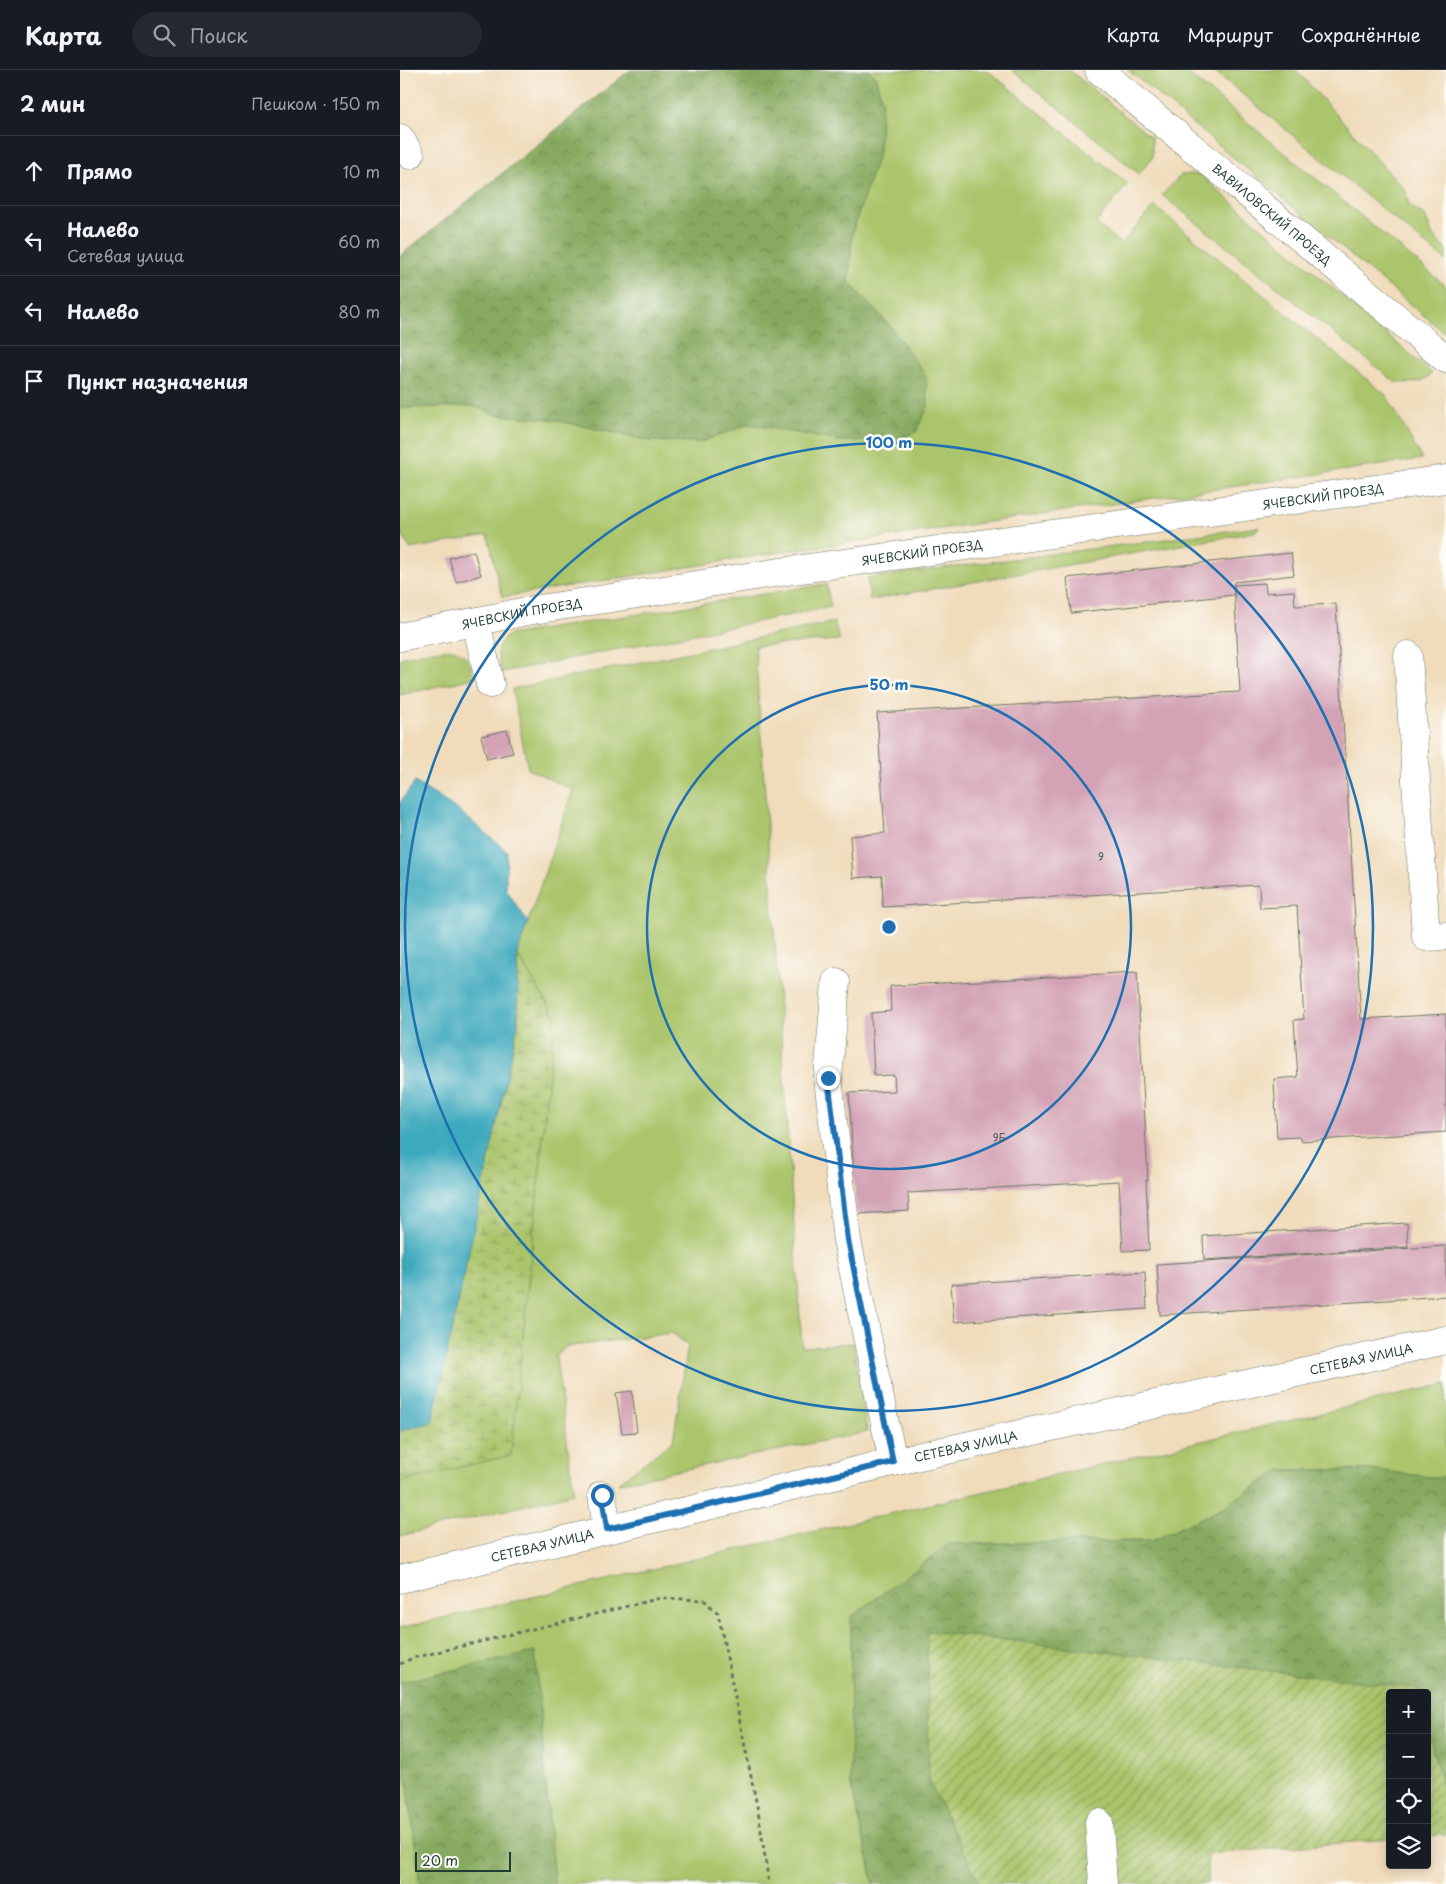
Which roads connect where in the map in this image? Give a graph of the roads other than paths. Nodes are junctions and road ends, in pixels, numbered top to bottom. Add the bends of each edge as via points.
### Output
1 (1099, 70) edge
2 (1446, 359) edge
3 (1446, 479) edge
4 (476, 622) junction
5 (400, 637) edge
6 (1408, 656) dead end
7 (490, 684) dead end
8 (1446, 936) edge
9 (836, 982) dead end
10 (1446, 1340) edge
11 (893, 1462) junction
12 (602, 1495) dead end
13 (607, 1529) junction
14 (400, 1579) edge
15 (1099, 1823) dead end
16 (1103, 1884) edge

1 - 2 street, ВАВИЛОВСКИЙ ПРОЕЗД
3 - 4 street, ЯЧЕВСКИЙ ПРОЕЗД via 777,572
4 - 5 street, ЯЧЕВСКИЙ ПРОЕЗД
4 - 7 street
6 - 8 street via 1426,937
9 - 11 street via 828,1078 848,1240
10 - 11 street, СЕТЕВАЯ УЛИЦА
11 - 13 street, СЕТЕВАЯ УЛИЦА
12 - 13 street
13 - 14 street, СЕТЕВАЯ УЛИЦА
15 - 16 street

